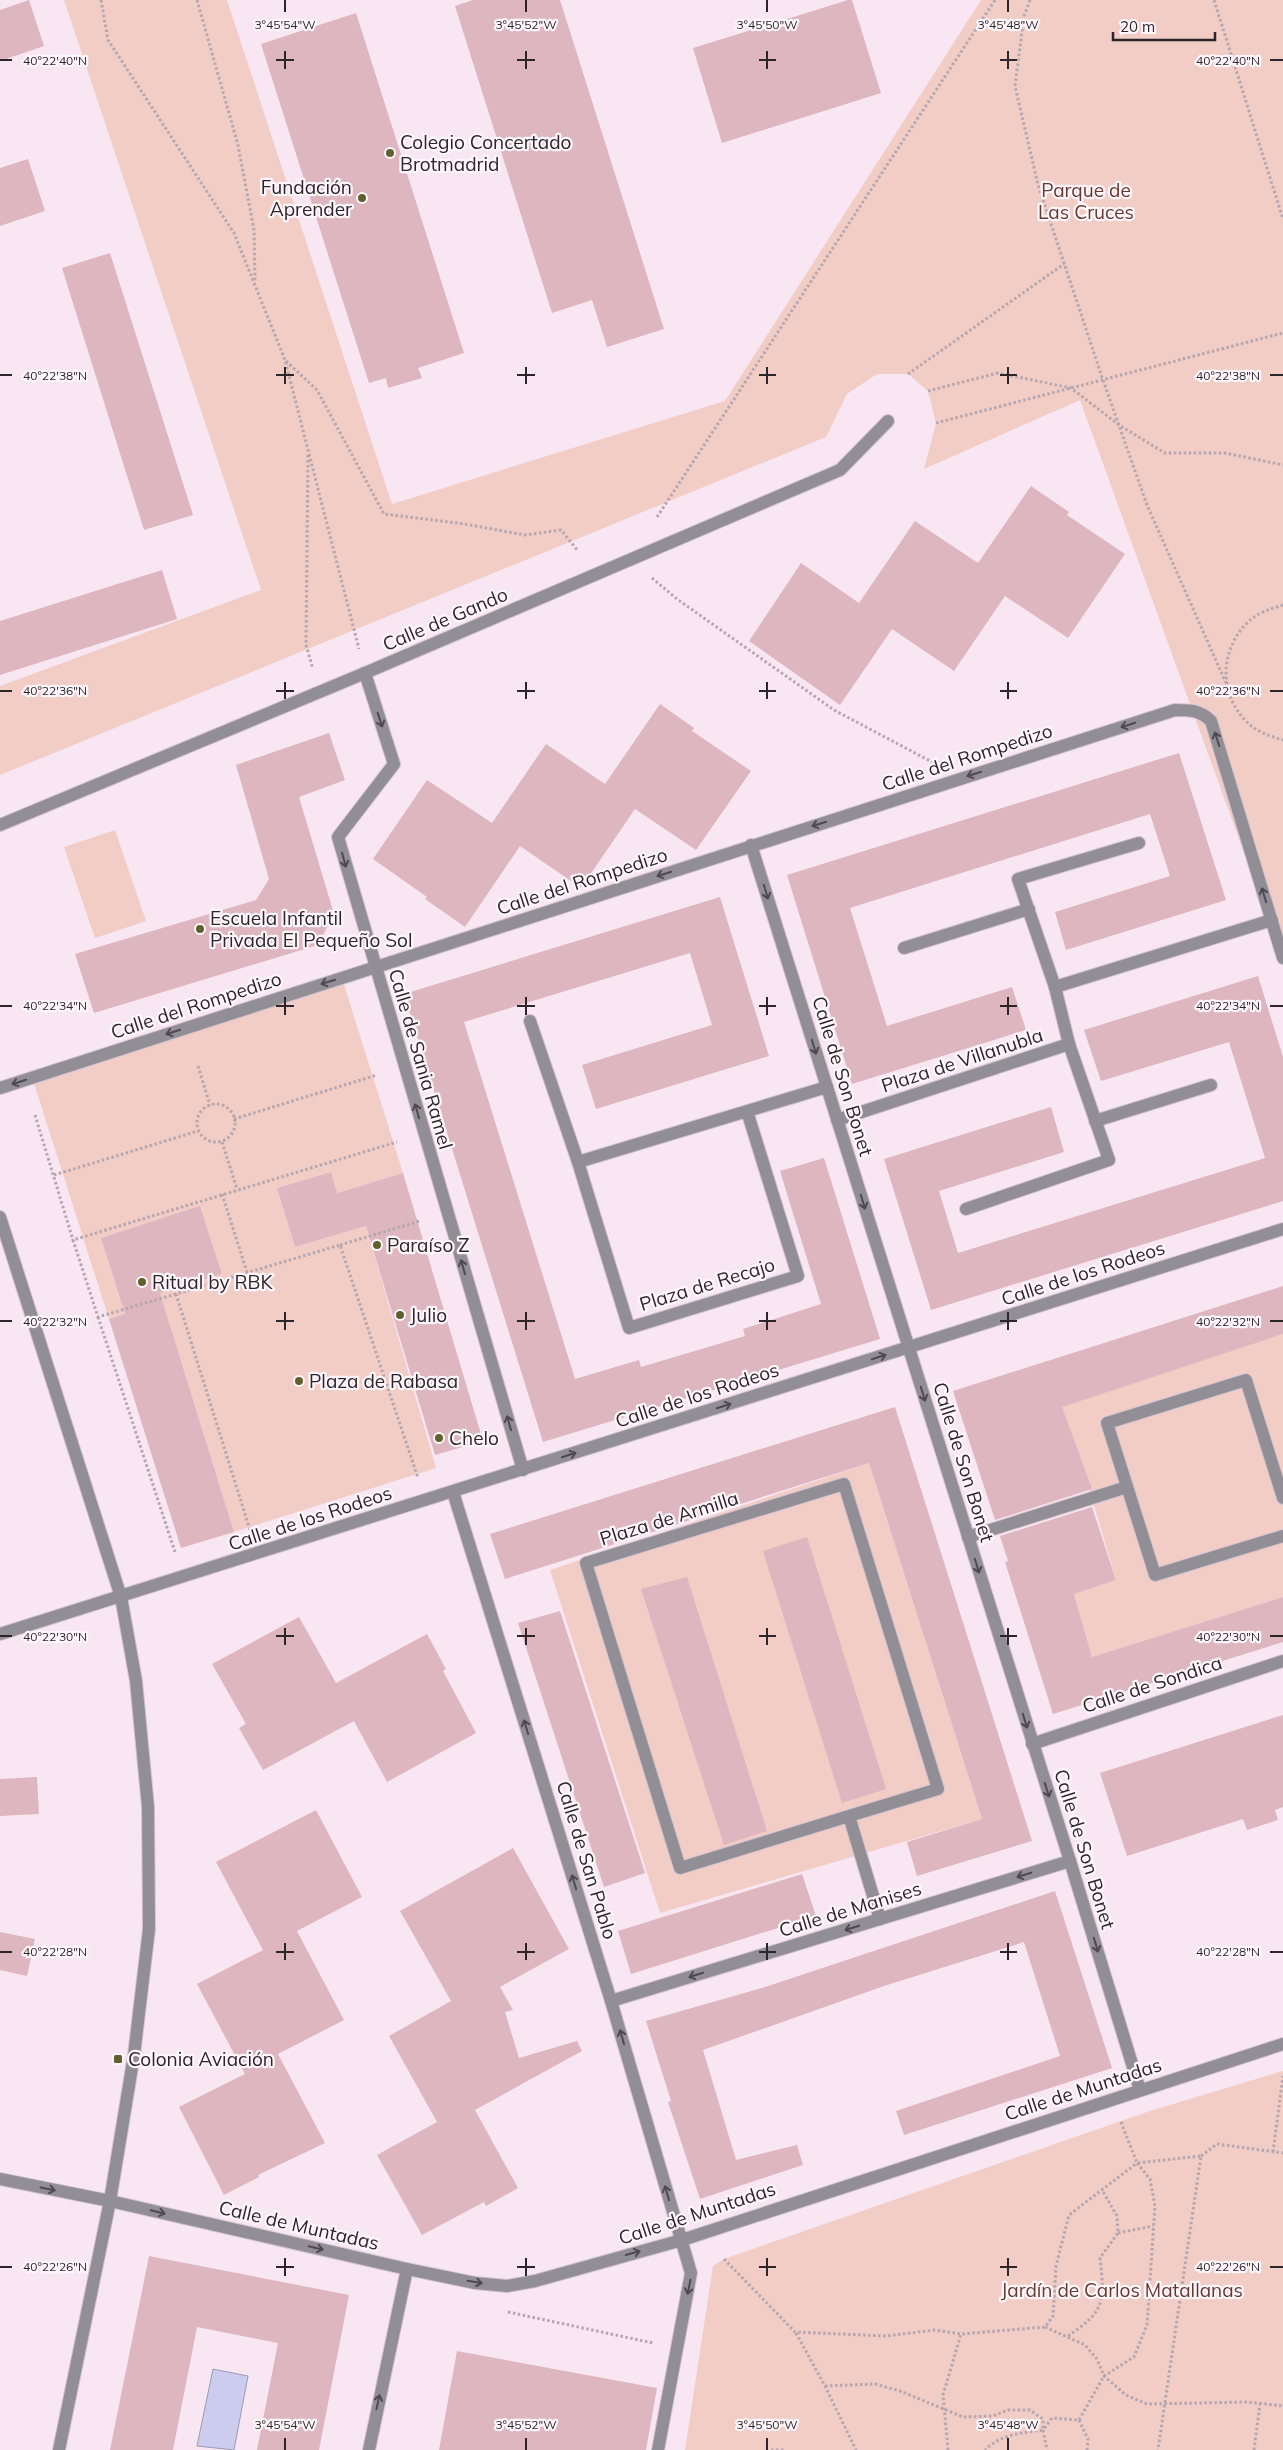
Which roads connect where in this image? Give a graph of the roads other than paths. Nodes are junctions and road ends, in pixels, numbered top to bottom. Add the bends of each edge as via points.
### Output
1 (888, 421) dead end
2 (365, 674) junction
3 (0, 825) edge
4 (1139, 843) dead end
5 (751, 845) junction
6 (1029, 909) junction
7 (1272, 920) junction
8 (904, 948) dead end
9 (1283, 958) edge
10 (374, 967) junction
11 (1055, 987) junction
12 (530, 1021) dead end
13 (1069, 1044) junction
14 (1211, 1085) dead end
15 (827, 1087) junction
16 (0, 1088) edge
17 (747, 1111) junction
18 (837, 1120) junction
19 (1095, 1121) junction
20 (578, 1162) junction
21 (966, 1209) dead end
22 (0, 1216) edge
23 (1283, 1229) edge
24 (909, 1348) junction
25 (1278, 1466) edge
26 (523, 1470) junction
27 (1127, 1487) junction
28 (452, 1492) junction
29 (1283, 1498) edge
30 (1283, 1536) edge
31 (968, 1537) junction
32 (121, 1597) junction
33 (0, 1634) edge
34 (1283, 1661) edge
35 (1032, 1744) junction
36 (849, 1816) junction
37 (1070, 1861) junction
38 (880, 1919) junction
39 (611, 2001) junction
40 (1283, 2044) edge
41 (1140, 2090) junction
42 (0, 2179) edge
43 (110, 2201) junction
44 (682, 2240) junction
45 (407, 2269) junction
46 (59, 2450) edge
47 (369, 2450) edge
48 (658, 2450) edge

1 - 2 street, Calle de Gando via 840,470
2 - 3 street, Calle de Gando
2 -> 10 street, Calle de Sania Ramel via 394,764 338,838
4 - 6 street, Plaza de Villanubla via 1018,880
7 -> 5 street, Calle del Rompedizo via 1211,721 1193,710 1175,710
5 -> 10 street, Calle del Rompedizo
5 -> 15 street, Calle de Son Bonet
6 - 8 street
6 - 11 street, Plaza de Villanubla
7 - 9 street
7 - 11 street
10 -> 16 street, Calle del Rompedizo
26 -> 10 street, Calle de Sania Ramel
11 - 13 street, Plaza de Villanubla
12 - 20 street, Plaza de Recajo
13 - 18 street, Plaza de Villanubla
13 - 19 street, Plaza de Villanubla
14 - 19 street
15 - 17 street
15 - 18 street, Calle de Son Bonet
17 - 20 street
17 - 20 street, Plaza de Recajo via 798,1276 629,1328
18 -> 24 street, Calle de Son Bonet
19 - 21 street, Plaza de Villanubla via 1109,1160
22 - 32 street
23 - 24 street, Calle de los Rodeos
26 -> 24 street, Calle de los Rodeos
24 -> 31 street, Calle de Son Bonet
25 - 27 street via 1246,1380 1107,1423
25 - 29 street
26 - 28 street, Calle de los Rodeos
27 - 30 street via 1155,1575
27 - 31 street
28 - 32 street, Calle de los Rodeos
39 -> 28 street, Calle de San Pablo
31 -> 35 street, Calle de Son Bonet
32 - 33 street, Calle de los Rodeos
32 - 43 street via 136,1681 148,1807 149,1929 134,2055
34 - 35 street, Calle de Sondica
35 -> 37 street, Calle de Son Bonet
36 - 36 street, Plaza de Armilla via 938,1789 844,1484 586,1563 680,1868
36 - 38 street
37 -> 38 street, Calle de Manises
37 -> 41 street, Calle de Son Bonet
38 -> 39 street, Calle de Manises
44 -> 39 street, Calle de San Pablo
40 - 41 street, Calle de Muntadas
41 - 44 street, Calle de Muntadas
42 -> 43 street, Calle de Muntadas
43 -> 45 street, Calle de Muntadas
43 - 46 street
45 -> 44 street, Calle de Muntadas via 507,2286
44 -> 48 street, Calle de San Pablo via 691,2273
47 -> 45 street

